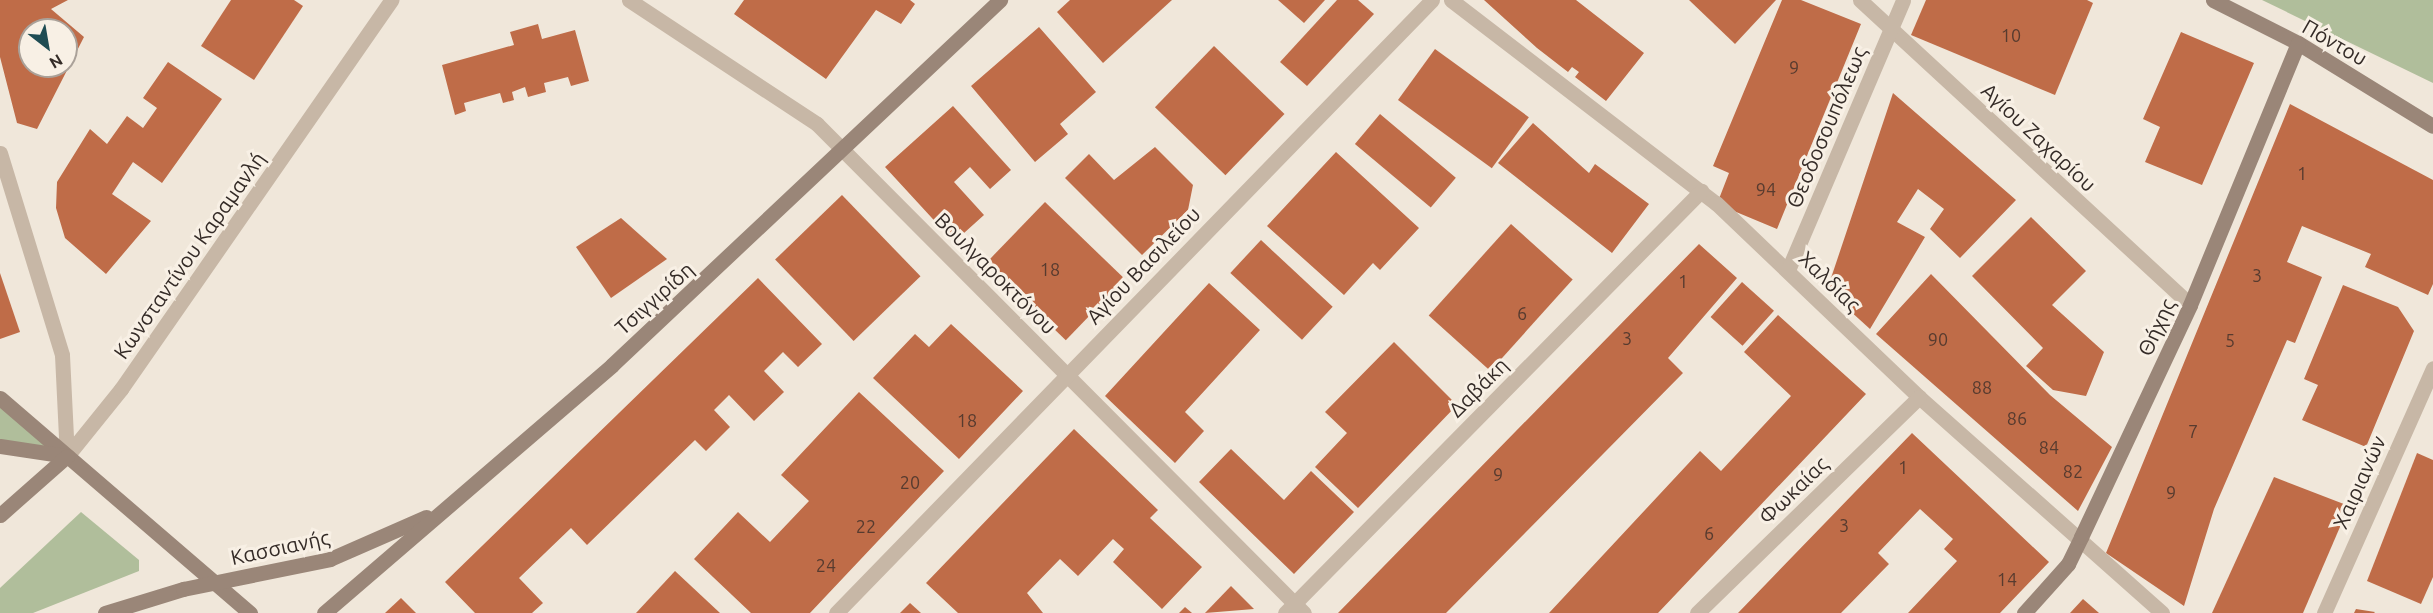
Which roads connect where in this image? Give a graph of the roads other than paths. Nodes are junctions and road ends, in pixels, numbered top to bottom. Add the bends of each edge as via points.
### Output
1 (391, 0) edge
2 (629, 0) edge
3 (1000, 0) edge
4 (1432, 0) edge
5 (1452, 0) edge
6 (1860, 0) edge
7 (1903, 0) edge
8 (2213, 0) edge
9 (1890, 28) junction
10 (2298, 43) junction
11 (2433, 126) edge
12 (846, 151) junction
13 (0, 153) edge
14 (1701, 191) junction
15 (1788, 270) junction
16 (2190, 305) junction
17 (2433, 368) edge
18 (1066, 372) junction
19 (1919, 397) junction
20 (0, 398) edge
21 (0, 446) edge
22 (67, 456) junction
23 (455, 500) junction
24 (0, 515) edge
25 (2081, 537) junction
26 (215, 582) junction
27 (1294, 610) edge
28 (105, 613) edge
29 (250, 613) edge
30 (324, 613) edge
31 (836, 613) edge
32 (1697, 613) edge
33 (2024, 613) edge
34 (2163, 613) edge
35 (2324, 613) edge

1 - 22 street, Κωνσταντίνου Καραμανλή via 121,389
2 - 12 street, Βουλγαροκτόνου via 776,93
3 - 12 main road, Τσιγγιρίδη
4 - 18 street, Αγίου Βασιλείου
5 - 14 street, Χαλδίας
6 - 9 street, Αγίου Ζαχαρίου
7 - 9 street, Θεοδοσουπόλεως
8 - 10 main road, Πόντου
9 - 15 street, Θεοδοσουπόλεως
9 - 16 street, Αγίου Ζαχαρίου
10 - 11 main road, Πόντου
10 - 16 main road, Θήχης
12 - 18 street, Βουλγαροκτόνου
12 - 23 main road, Τσιγγιρίδη
13 - 22 street via 62,355
14 - 15 street, Χαλδίας
14 - 27 street, Δαβάκη
15 - 19 street, Χαλδίας
16 - 25 main road, Θήχης
17 - 35 street, Χαιριανών
18 - 27 street, Βουλγαροκτόνου
18 - 31 street, Αγίου Βασιλείου
19 - 25 street, Χαλδίας
19 - 32 street, Φωκαίας
20 - 22 main road
21 - 22 main road
22 - 24 main road, Κωνσταντίνου Καραμανλή
22 - 26 main road
23 - 26 main road, Κασσιανής via 355,550
23 - 30 main road, Τσιγγιρίδη
25 - 33 main road, Θήχης via 2068,564
25 - 34 street, Χαλδίας
26 - 28 main road, Κασσιανής
26 - 29 main road

